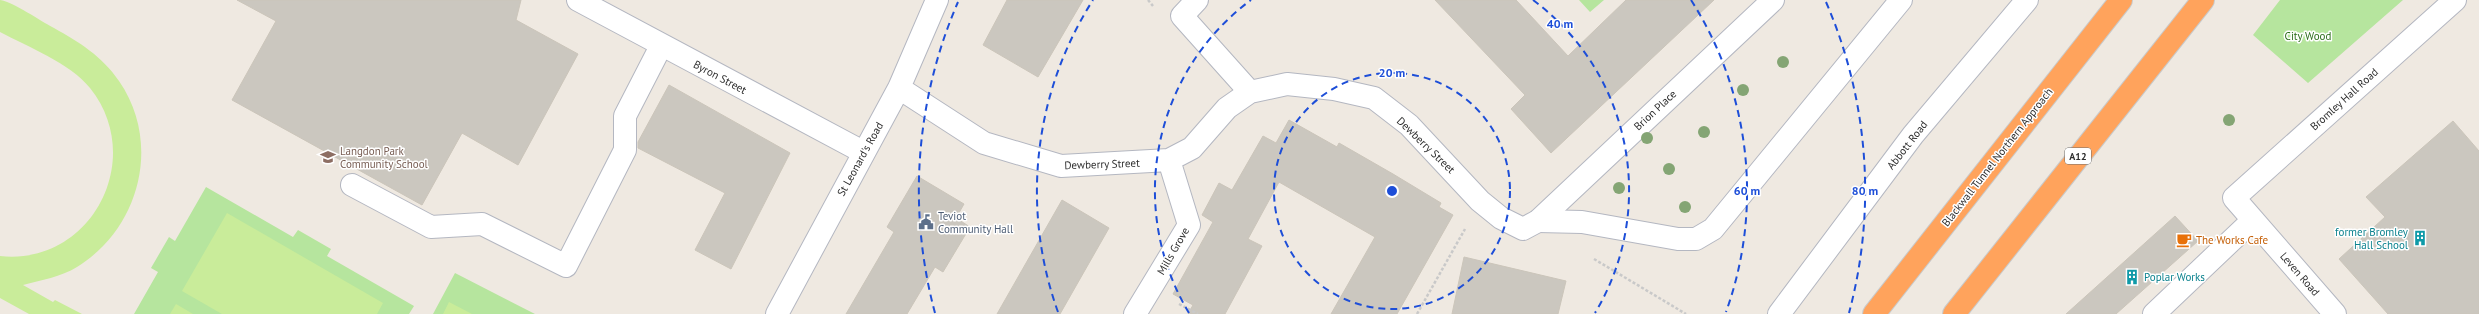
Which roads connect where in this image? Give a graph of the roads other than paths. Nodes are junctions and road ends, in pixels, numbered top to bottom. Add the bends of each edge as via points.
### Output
1 (578, 0) edge
2 (937, 0) edge
3 (1197, 0) edge
4 (1773, 0) edge
5 (1901, 0) edge
6 (2027, 0) edge
7 (2120, 0) edge
8 (2203, 0) edge
9 (2455, 0) edge
10 (661, 46) junction
11 (899, 88) junction
12 (1250, 92) junction
13 (863, 152) junction
14 (1169, 160) junction
15 (352, 185) dead end
16 (2234, 198) joint
17 (2253, 220) junction
18 (1538, 222) junction
19 (777, 314) edge
20 (1135, 314) edge
21 (1779, 314) edge
22 (1874, 314) edge
23 (1954, 314) edge
24 (2154, 314) edge
25 (2335, 314) edge

1 - 10 street, Byron Street
2 - 11 street, St Leonard's Road
3 - 12 street via 1182,16
4 - 18 street, Brion Place
5 - 18 street via 1713,228 1696,239 1678,239 1582,222
6 - 21 street, Abbott Road via 1913,135
7 - 22 highway, Blackwall Tunnel Northern Approach
8 - 23 highway, A12
9 - 16 street, Bromley Hall Road
10 - 13 street, Byron Street
10 - 15 street via 624,116 625,150 566,266 482,224 431,227
11 - 13 street, St Leonard's Road
11 - 14 street, Dewberry Street via 984,143 1033,159 1061,166
12 - 14 street, Dewberry Street via 1227,108 1192,148
12 - 18 street, Dewberry Street via 1287,84 1334,88 1374,98 1409,125 1480,201 1501,218 1523,229
13 - 19 street, St Leonard's Road
14 - 20 street, Mills Grove via 1189,225
16 - 17 street, Leven Road
17 - 24 street
17 - 25 street, Leven Road

